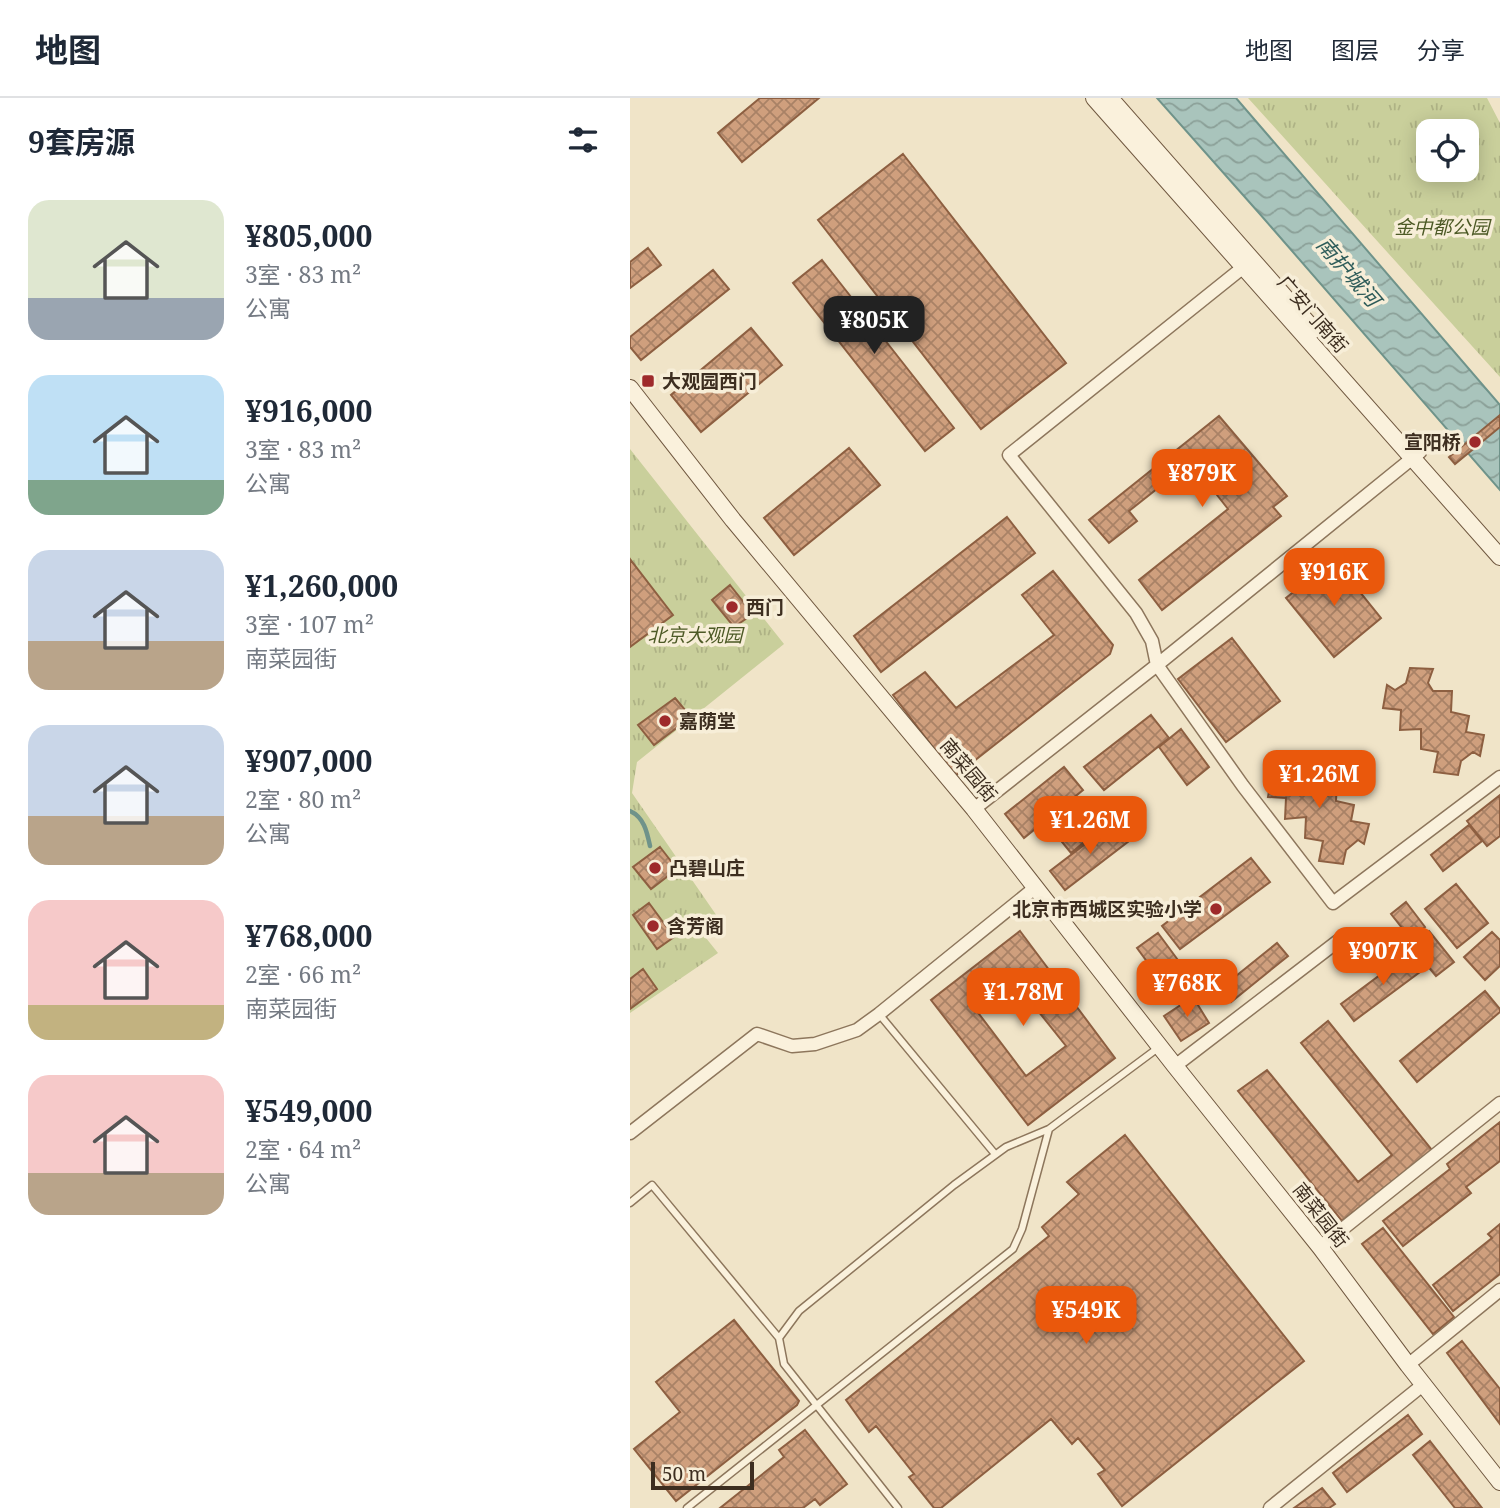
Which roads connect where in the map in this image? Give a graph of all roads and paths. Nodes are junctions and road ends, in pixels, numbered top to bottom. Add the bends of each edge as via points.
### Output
1 (1094, 98) edge
2 (1110, 98) edge
3 (1248, 263) junction
4 (630, 388) edge
5 (1417, 455) junction
6 (1500, 543) edge
7 (1500, 558) edge
8 (1157, 665) junction
9 (1500, 777) edge
10 (974, 809) junction
11 (1035, 887) junction
12 (1342, 938) dead end
13 (879, 1014) junction
14 (1160, 1046) junction
15 (1175, 1066) junction
16 (1500, 1103) edge
17 (1049, 1129) junction
18 (630, 1133) edge
19 (995, 1154) junction
20 (630, 1203) edge
21 (1320, 1247) junction
22 (1500, 1290) edge
23 (779, 1338) junction
24 (1408, 1365) junction
25 (1424, 1384) junction
26 (817, 1405) junction
27 (1500, 1482) edge
28 (687, 1508) edge
29 (898, 1508) edge
30 (1270, 1508) edge

1 - 3 street, 广安门南街
2 - 3 street, 广安门南街
3 - 5 street, 广安门南街
3 - 8 street via 1010,455 1136,613 1152,641
4 - 10 street, 南菜园街 via 733,520
5 - 6 street, 广安门南街
5 - 7 street, 广安门南街
5 - 8 street
8 - 9 street via 1333,903
8 - 10 street
10 - 11 street, 南菜园街
11 - 13 street
11 - 14 street, 南菜园街
12 - 15 street
13 - 18 street via 857,1030 815,1044 792,1046 757,1034
13 - 19 lane
14 - 15 street, 南菜园街
14 - 17 lane
15 - 21 street, 南菜园街
16 - 21 street
17 - 19 lane
17 - 26 lane via 1023,1229 1013,1248
19 - 23 lane via 799,1311
20 - 23 lane via 652,1185
21 - 24 street, 南菜园街
22 - 24 street
23 - 26 lane via 784,1364
24 - 25 street, 南菜园街
25 - 27 street, 南菜园街
25 - 30 street
26 - 28 lane
26 - 29 lane

